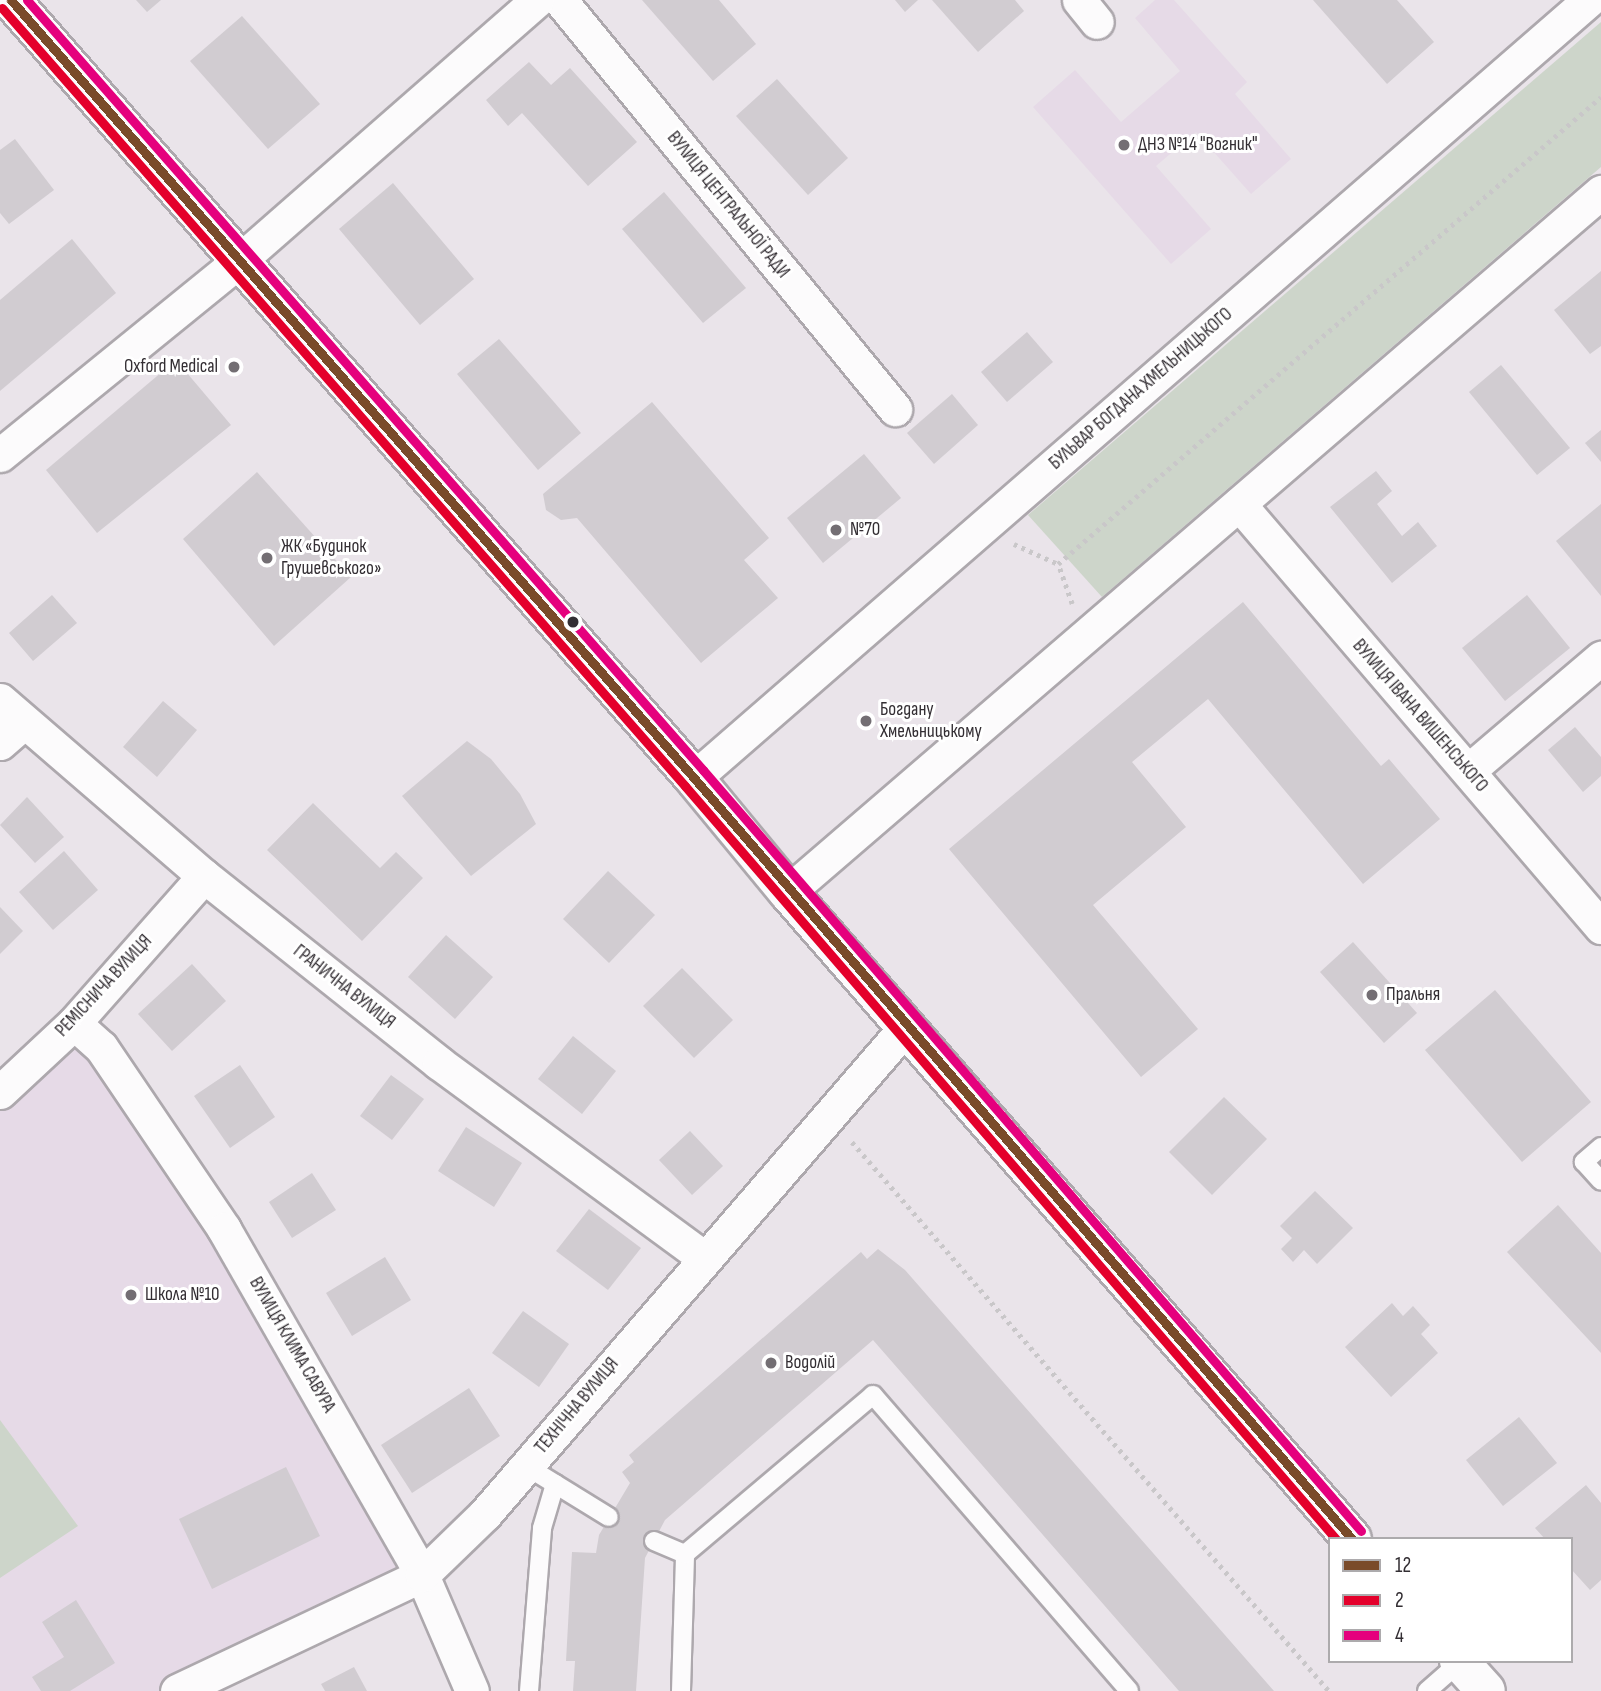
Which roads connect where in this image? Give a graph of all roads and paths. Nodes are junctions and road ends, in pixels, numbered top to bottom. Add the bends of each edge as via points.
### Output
1 (11, 0) edge
2 (537, 0) edge
3 (560, 0) edge
4 (1589, 0) edge
5 (1601, 97) edge
6 (1601, 192) edge
7 (239, 261) junction
8 (895, 409) dead end
9 (0, 455) edge
10 (1240, 504) junction
11 (1085, 637) junction
12 (1601, 658) edge
13 (0, 700) edge
14 (12, 733) edge
15 (1468, 771) junction
16 (694, 778) junction
17 (204, 876) junction
18 (788, 892) junction
19 (1601, 927) edge
20 (74, 1023) junction
21 (905, 1028) junction
22 (0, 1092) edge
23 (830, 1113) junction
24 (1601, 1147) edge
25 (1601, 1181) edge
26 (703, 1257) junction
27 (526, 1466) junction
28 (555, 1484) junction
29 (609, 1517) dead end
30 (1350, 1537) edge
31 (654, 1541) dead end
32 (685, 1554) junction
33 (422, 1575) junction
34 (1459, 1663) edge
35 (1461, 1663) edge
36 (177, 1691) edge
37 (472, 1691) edge
38 (529, 1691) edge
39 (681, 1691) edge
40 (1129, 1691) edge
41 (1329, 1691) edge
42 (1427, 1691) edge
43 (1486, 1691) edge

1 - 7 main road
2 - 7 street
3 - 8 street, ВУЛИЦЯ ЦЕНТРАЛЬНОЇ РАДИ
4 - 16 street, БУЛЬВАР БОГДАНА ХМЕЛЬНИЦЬКОГО
5 - 11 path via 1058,564
6 - 10 street
7 - 9 street
7 - 16 main road
10 - 11 street
10 - 15 street, ВУЛИЦЯ ІВАНА ВИШЕНСЬКОГО
11 - 18 street
12 - 15 street
13 - 14 street, ГРАНИЧНА ВУЛИЦЯ
14 - 17 street, ГРАНИЧНА ВУЛИЦЯ
15 - 19 street, ВУЛИЦЯ ІВАНА ВИШЕНСЬКОГО
16 - 18 main road
17 - 20 street, РЕМІСНИЧА ВУЛИЦЯ
17 - 26 street, ГРАНИЧНА ВУЛИЦЯ via 439,1063
18 - 21 main road
20 - 22 street, РЕМІСНИЧА ВУЛИЦЯ
20 - 33 street, ВУЛИЦЯ КЛИМА САВУРА via 101,1047 224,1229
21 - 23 street, ТЕХНІЧНА ВУЛИЦЯ
21 - 30 main road
23 - 26 street, ТЕХНІЧНА ВУЛИЦЯ
23 - 41 path
24 - 25 lane via 1584,1162
26 - 27 street, ТЕХНІЧНА ВУЛИЦЯ
27 - 28 lane
27 - 33 street, ТЕХНІЧНА ВУЛИЦЯ
28 - 29 lane
28 - 38 lane via 542,1528
31 - 32 lane
32 - 39 lane
32 - 40 lane via 873,1395
33 - 36 street, ТЕХНІЧНА ВУЛИЦЯ
33 - 37 street, ВУЛИЦЯ КЛИМА САВУРА
34 - 42 lane
35 - 43 main road

